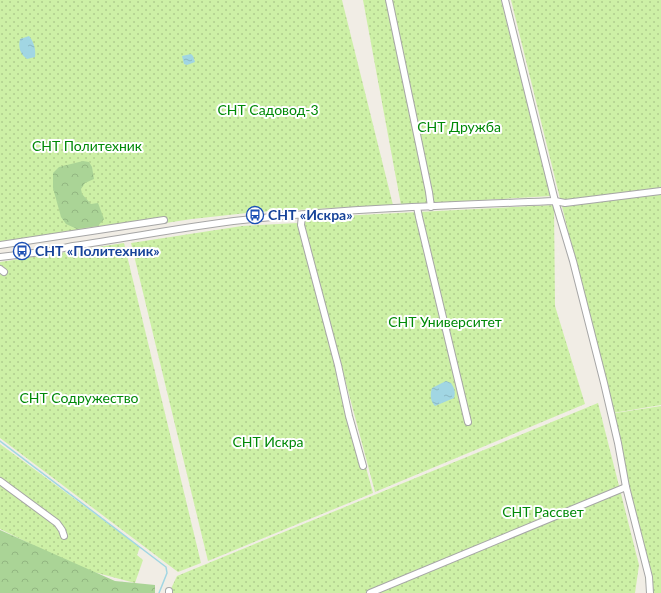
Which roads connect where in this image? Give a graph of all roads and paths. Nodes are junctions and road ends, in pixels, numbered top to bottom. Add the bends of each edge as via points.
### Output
1 (389, 0) edge
2 (505, 0) edge
3 (661, 191) edge
4 (555, 201) junction
5 (431, 207) junction
6 (418, 208) junction
7 (302, 215) junction
8 (164, 220) dead end
9 (0, 245) edge
10 (0, 257) edge
11 (468, 422) dead end
12 (362, 466) dead end
13 (0, 481) edge
14 (626, 487) junction
15 (64, 536) dead end
16 (370, 593) edge
17 (650, 593) edge

1 - 5 street
2 - 4 street
3 - 4 street via 565,203
4 - 5 street
4 - 14 street via 604,383
5 - 6 street
6 - 7 street
6 - 11 street via 418,217
7 - 10 street via 218,223 73,246 50,252
7 - 12 street via 301,225 333,343
8 - 9 street
13 - 15 street via 57,523
14 - 16 street
14 - 17 street via 649,577

